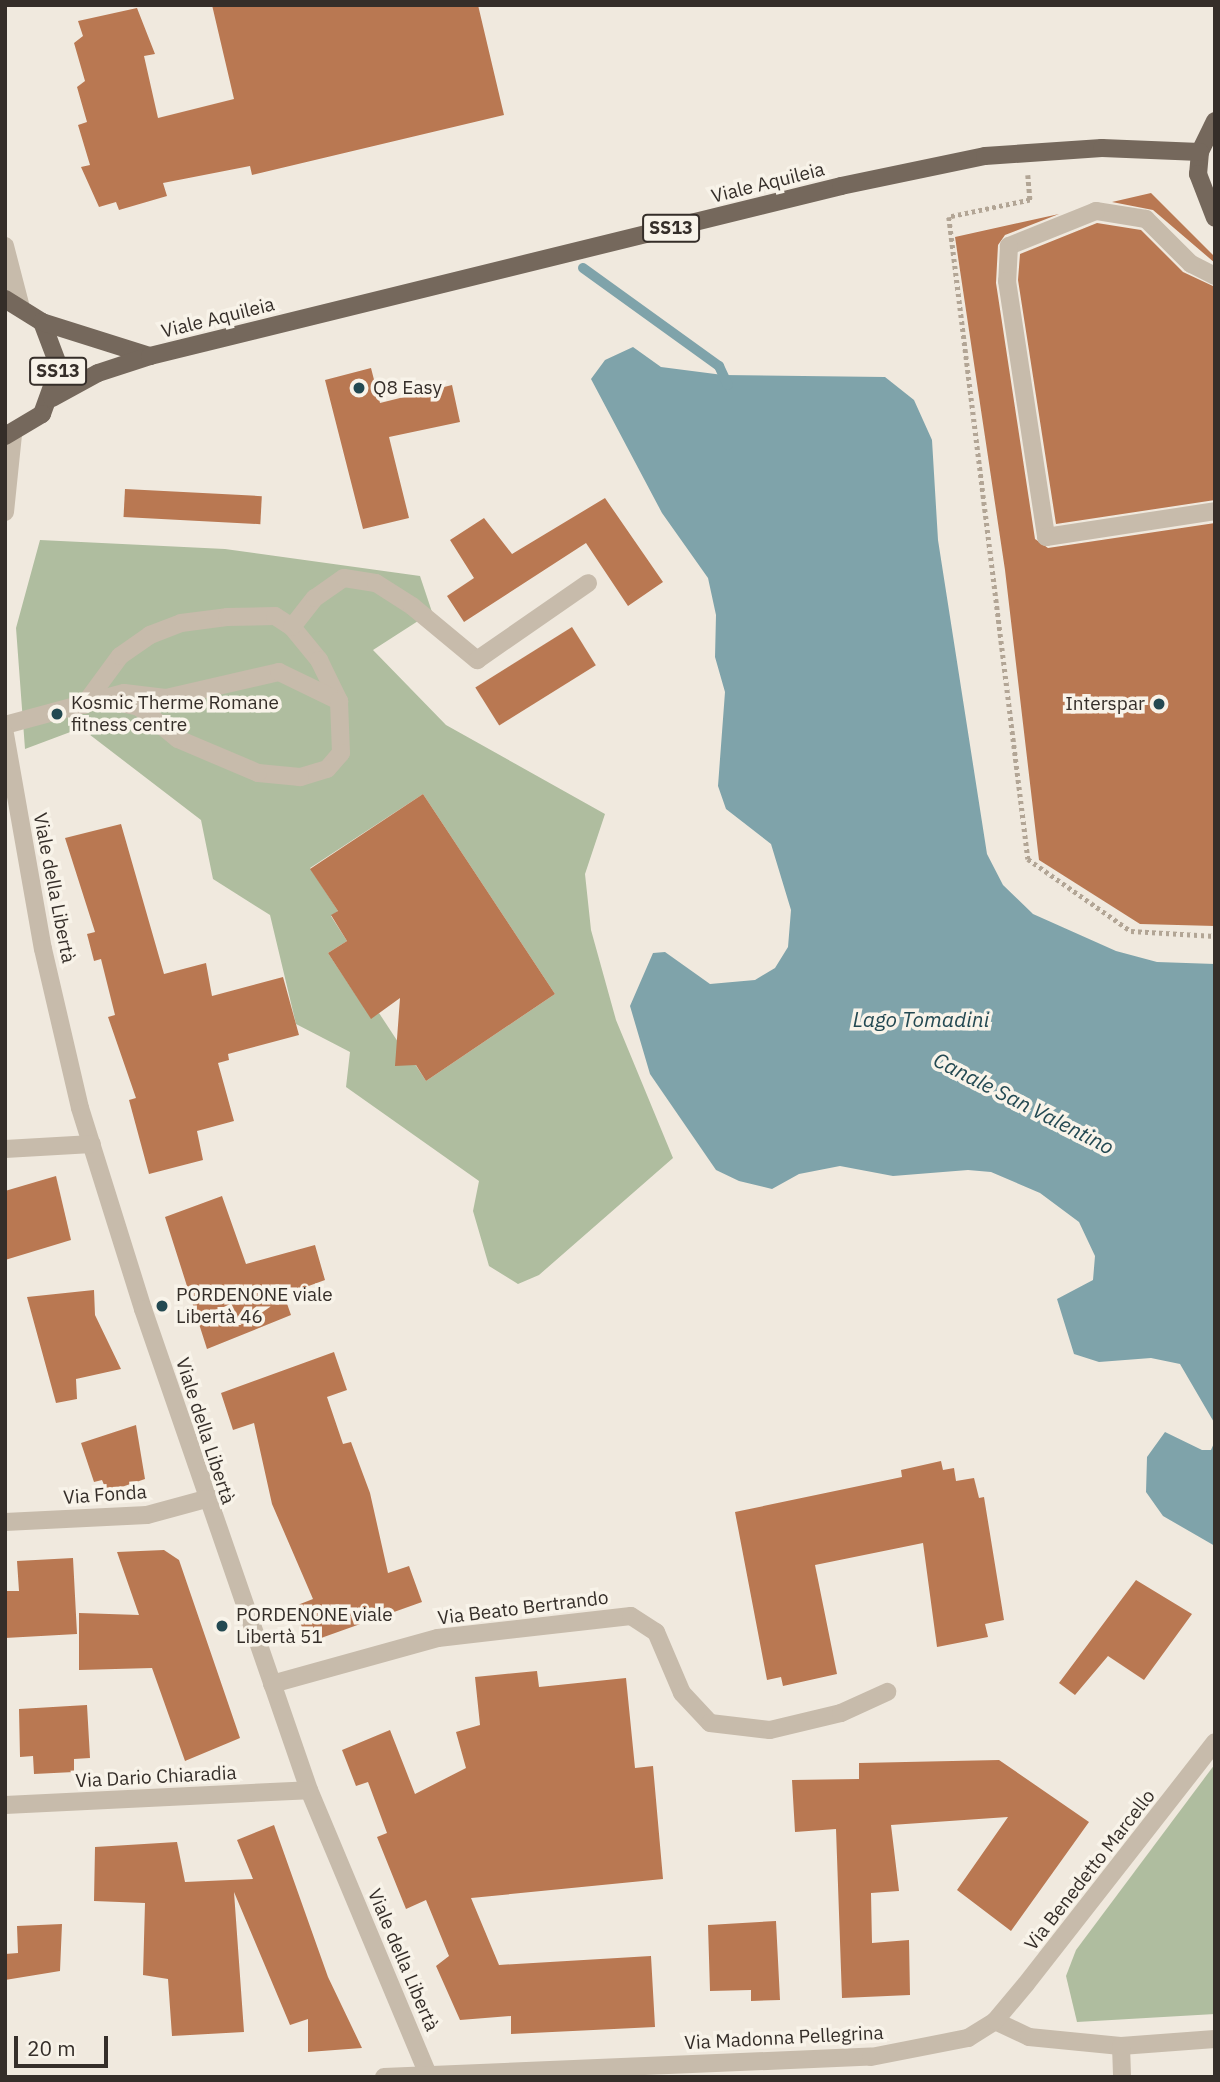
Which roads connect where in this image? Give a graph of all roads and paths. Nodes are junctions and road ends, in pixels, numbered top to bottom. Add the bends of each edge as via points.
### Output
1 (1215, 121) edge
2 (1200, 152) junction
3 (1025, 153) junction
4 (1215, 218) edge
5 (5, 246) edge
6 (1215, 276) edge
7 (13, 301) edge
8 (43, 322) junction
9 (150, 356) junction
10 (52, 398) junction
11 (9, 435) edge
12 (1215, 511) edge
13 (5, 512) edge
14 (588, 583) dead end
15 (292, 627) junction
16 (108, 700) junction
17 (338, 701) junction
18 (83, 705) junction
19 (5, 725) edge
20 (5, 734) edge
21 (1215, 936) edge
22 (92, 1144) junction
23 (5, 1149) edge
24 (205, 1500) junction
25 (5, 1522) edge
26 (272, 1684) junction
27 (887, 1692) dead end
28 (1215, 1742) edge
29 (309, 1790) junction
30 (5, 1805) edge
31 (995, 2021) junction
32 (1215, 2039) edge
33 (1121, 2046) junction
34 (429, 2075) edge
35 (384, 2077) edge
36 (1122, 2077) edge

1 - 2 main road
2 - 3 main road, Viale Aquileia / SS13
2 - 4 main road via 1203,197
3 - 9 main road, Viale Aquileia / SS13 via 841,186
3 - 21 path via 1030,200 949,217 1028,859 1131,931
5 - 7 street
6 - 12 street via 1191,264 1146,219 1096,211 1009,246 1007,281 1046,537
7 - 8 main road, Viale Aquileia / SS13
8 - 9 main road, Viale Aquileia / SS13
8 - 10 main road, SS13 via 59,367
9 - 10 main road, Viale Aquileia / SS13
10 - 11 main road, Viale Aquileia / SS13
11 - 13 street
14 - 15 street via 477,660 376,583 344,578 331,584
15 - 17 street via 319,660
15 - 18 street via 275,616 181,623 120,656
16 - 17 street via 124,693 166,698 279,673
16 - 17 street via 139,707 206,753 258,773 300,777 327,769 341,753
16 - 18 street
18 - 19 street
20 - 22 street, Viale della Libertà via 43,949
22 - 23 street
22 - 24 street, Viale della Libertà
24 - 25 street, Via Fonda via 147,1515
24 - 26 street, Viale della Libertà
26 - 27 street, Via Beato Bertrando via 438,1638 631,1616 656,1632 682,1693 710,1723 770,1730 841,1713
26 - 29 street, Viale della Libertà
28 - 31 street, Via Benedetto Marcello
29 - 30 street, Via Dario Chiaradia
29 - 34 street, Viale della Libertà
31 - 33 street via 1028,2037
31 - 34 street, Via Madonna Pellegrina via 968,2038 871,2057
32 - 33 street
33 - 36 street
34 - 35 street, Via Madonna Pellegrina

